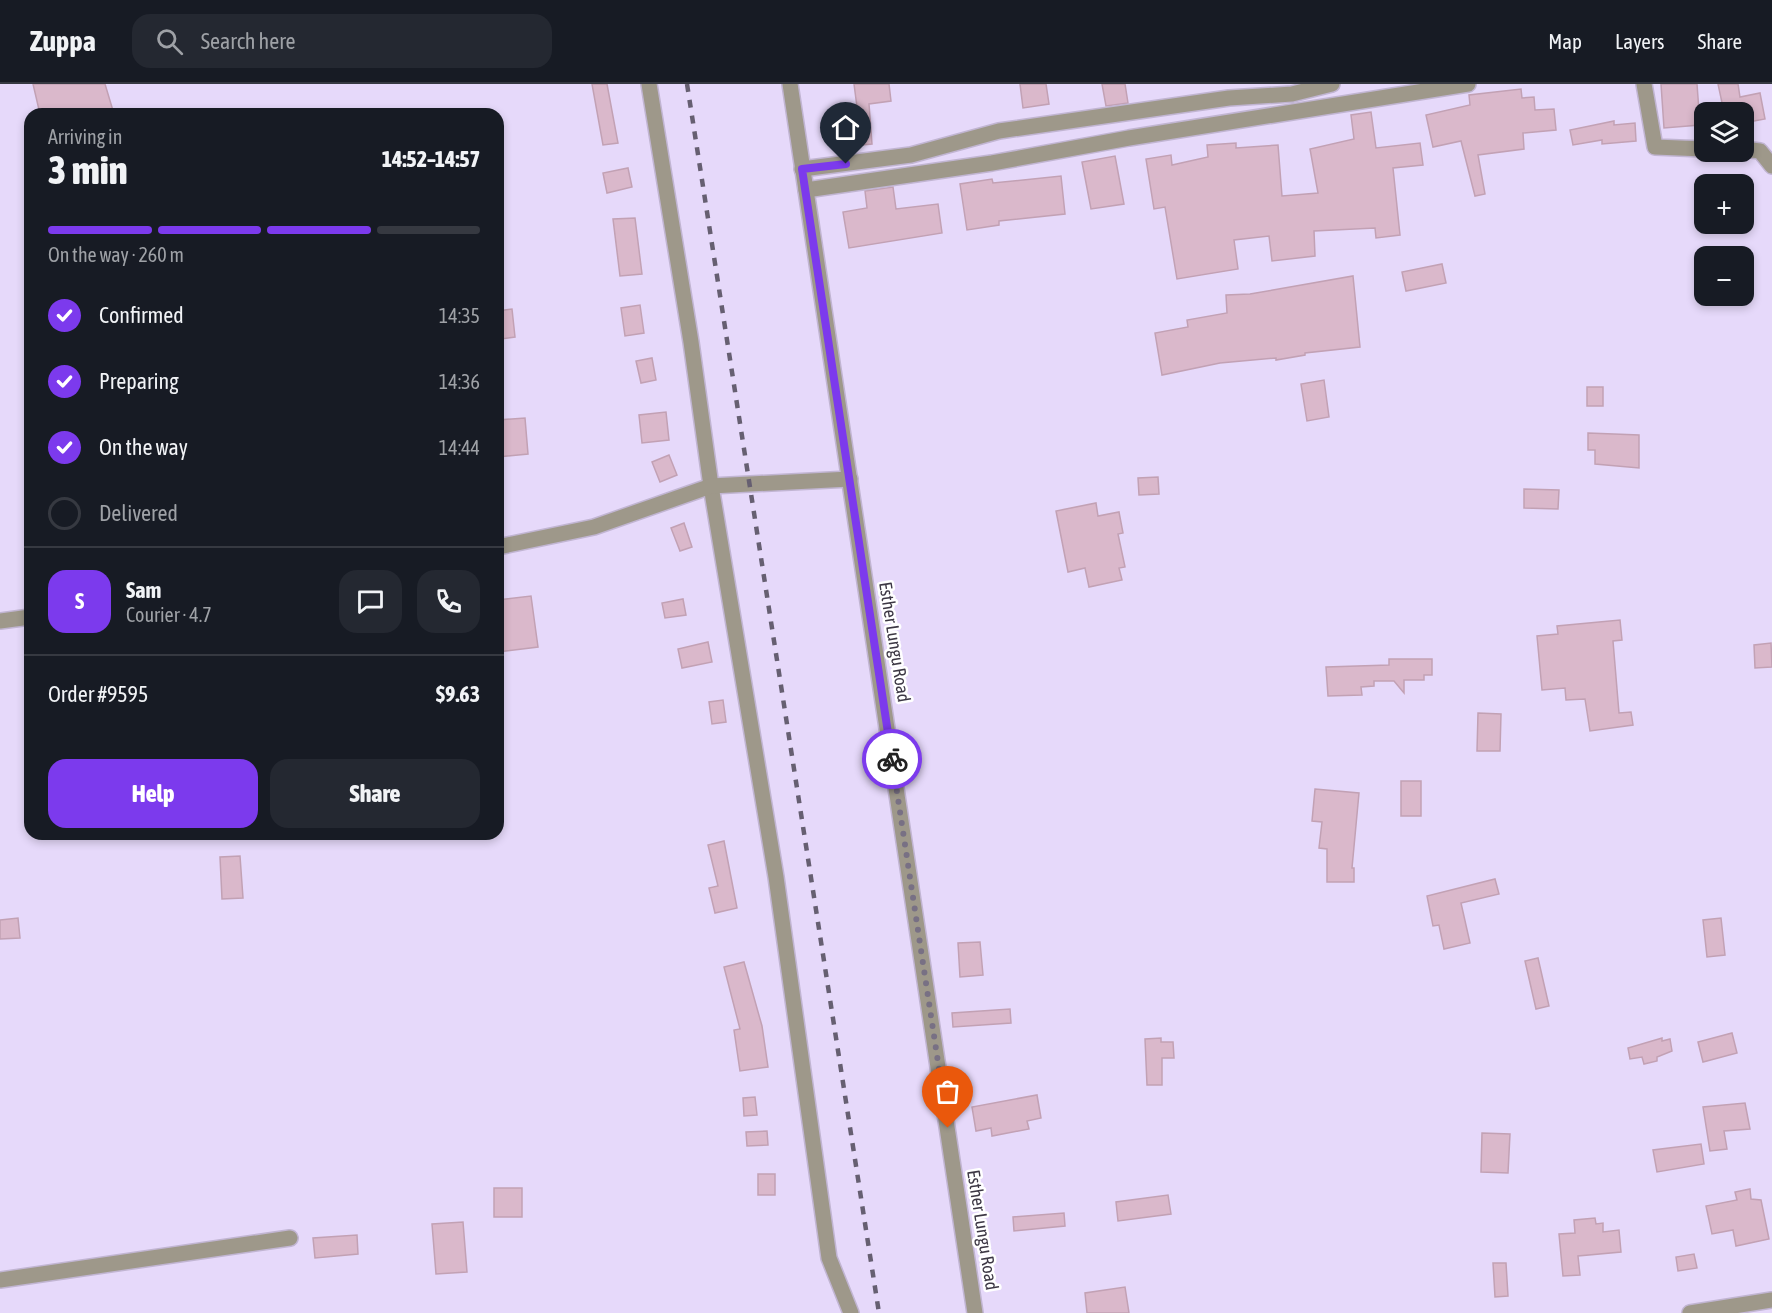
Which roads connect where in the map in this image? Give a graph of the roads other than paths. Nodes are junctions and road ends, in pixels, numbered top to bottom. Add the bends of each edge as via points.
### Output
1 (649, 84) edge
2 (790, 84) edge
3 (1332, 84) edge
4 (1468, 84) edge
5 (1644, 84) edge
6 (1694, 149) edge
7 (1754, 150) edge
8 (1772, 166) edge
9 (802, 169) junction
10 (806, 190) junction
11 (850, 479) junction
12 (711, 486) junction
13 (504, 546) edge
14 (24, 618) edge
15 (0, 621) edge
16 (290, 1238) dead end
17 (0, 1280) edge
18 (1772, 1300) edge
19 (851, 1313) edge
20 (975, 1313) edge
21 (1690, 1313) edge

1 - 12 street
2 - 9 street, Esther Lungu Road
3 - 9 street via 1292,94 1229,98 999,131 911,155
4 - 10 street
5 - 6 street via 1655,147
7 - 8 street via 1760,151
9 - 10 street, Esther Lungu Road
10 - 11 street, Esther Lungu Road
11 - 12 street
11 - 20 street, Esther Lungu Road
12 - 13 street via 594,527
12 - 19 street via 776,877 829,1258
14 - 15 street
16 - 17 street
18 - 21 street

